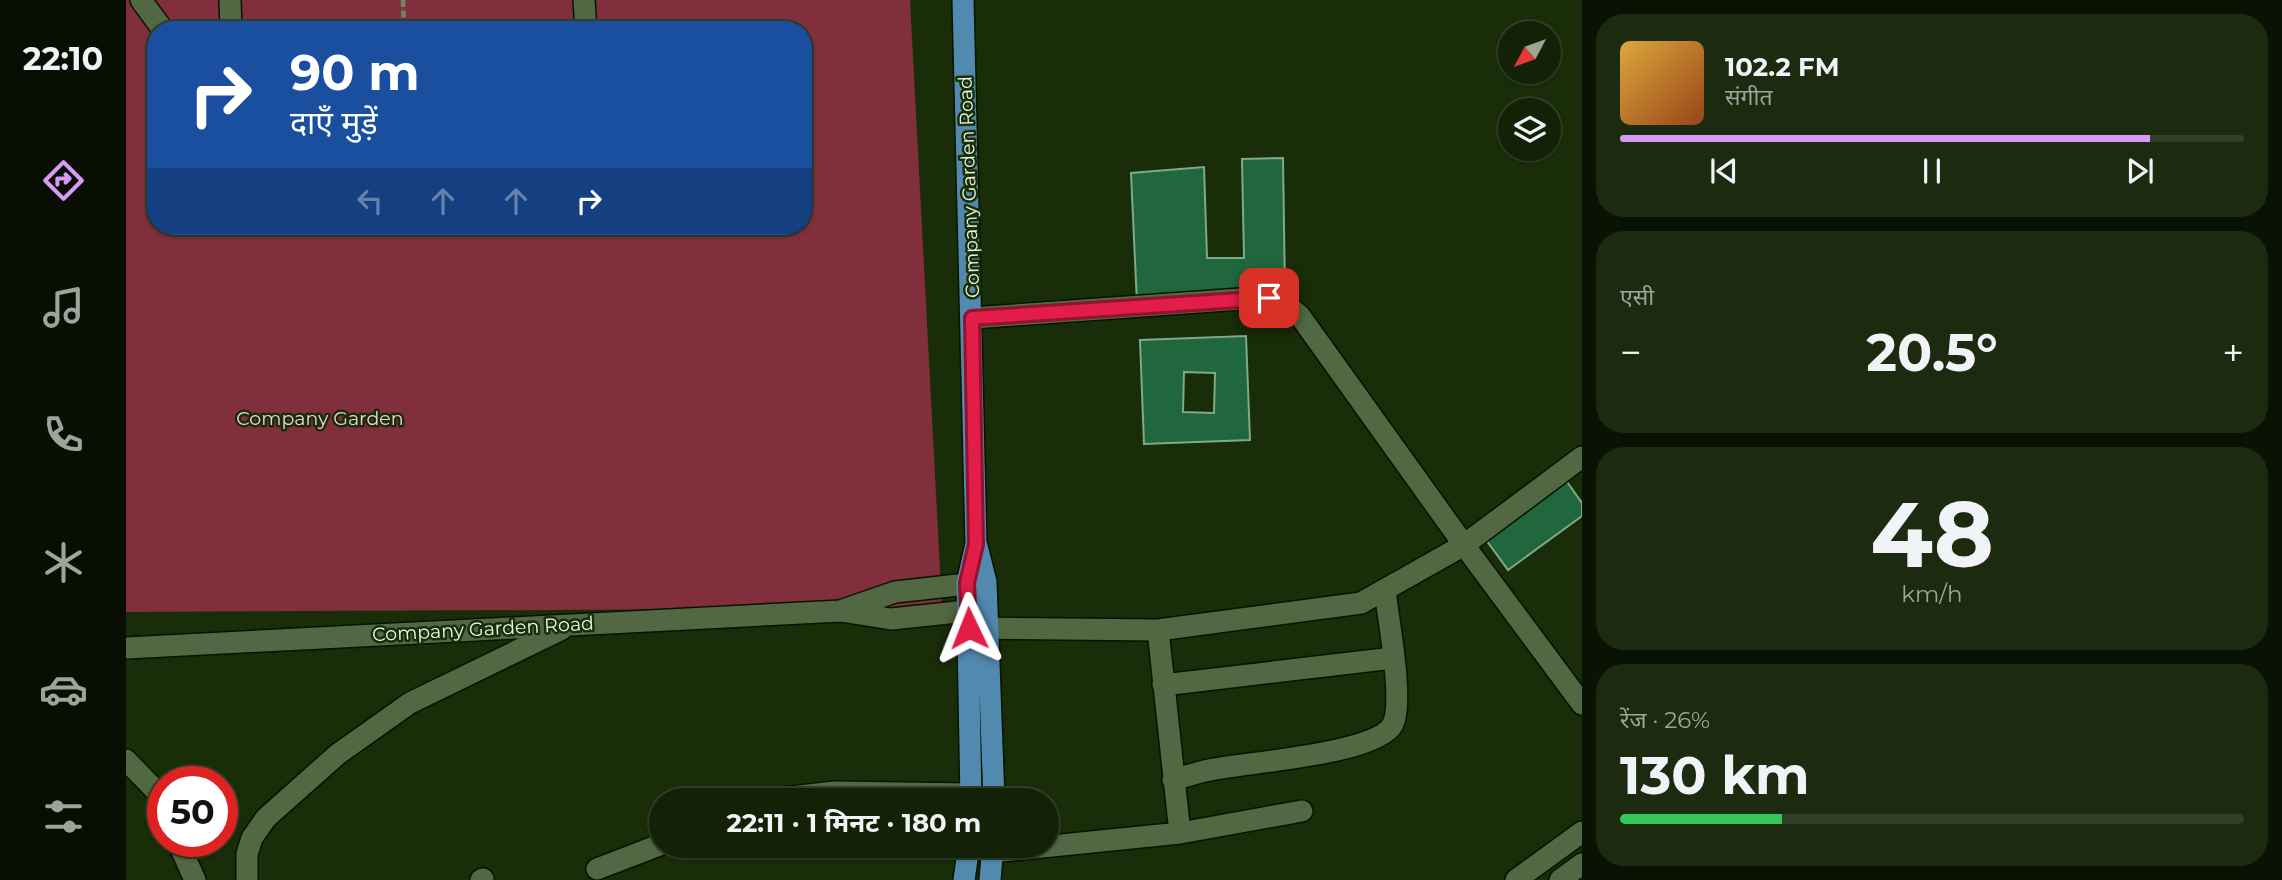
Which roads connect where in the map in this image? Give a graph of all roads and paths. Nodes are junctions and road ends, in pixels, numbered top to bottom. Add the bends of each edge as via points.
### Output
1 (141, 0) edge
2 (230, 0) edge
3 (403, 0) edge
4 (584, 0) edge
5 (963, 0) edge
6 (156, 21) edge
7 (231, 21) edge
8 (404, 21) edge
9 (585, 21) edge
10 (972, 318) junction
11 (1582, 457) edge
12 (1464, 545) junction
13 (976, 583) junction
14 (1385, 590) junction
15 (841, 611) junction
16 (979, 618) junction
17 (572, 624) junction
18 (1158, 630) junction
19 (126, 648) edge
20 (1393, 658) junction
21 (1163, 685) junction
22 (1582, 704) edge
23 (126, 760) edge
24 (1173, 780) junction
25 (147, 782) edge
26 (971, 788) edge
27 (993, 788) edge
28 (1302, 811) dead end
29 (1582, 832) edge
30 (1180, 833) junction
31 (1059, 843) edge
32 (649, 850) edge
33 (185, 857) edge
34 (992, 858) edge
35 (1582, 864) edge
36 (597, 869) dead end
37 (965, 874) edge
38 (195, 880) edge
39 (247, 880) edge
40 (990, 880) edge
41 (1516, 880) edge
42 (1560, 880) edge

1 - 6 street
2 - 7 street
3 - 8 path
4 - 9 street
5 - 10 main road, Company Garden Road
10 - 12 street via 1255,298 1281,300 1300,316
10 - 13 main road, Company Garden Road
11 - 12 street
12 - 14 street
12 - 22 street
13 - 15 street, Company Garden Road via 895,592
13 - 16 main road, Company Garden Road
14 - 18 street via 1348,606
14 - 20 street
15 - 16 street, Company Garden Road via 891,619
15 - 17 street, Company Garden Road
16 - 18 street
16 - 26 main road
16 - 27 main road
17 - 19 street, Company Garden Road
17 - 39 street via 410,703 338,754 266,818 247,854
18 - 21 street
20 - 21 street
20 - 24 street via 1396,712 1393,725 1375,740 1349,749 1212,769
21 - 24 street
23 - 25 street
24 - 30 street
28 - 30 street
29 - 41 street
30 - 31 street
32 - 36 street
33 - 38 street
34 - 40 main road
35 - 42 street
37 - 40 street

